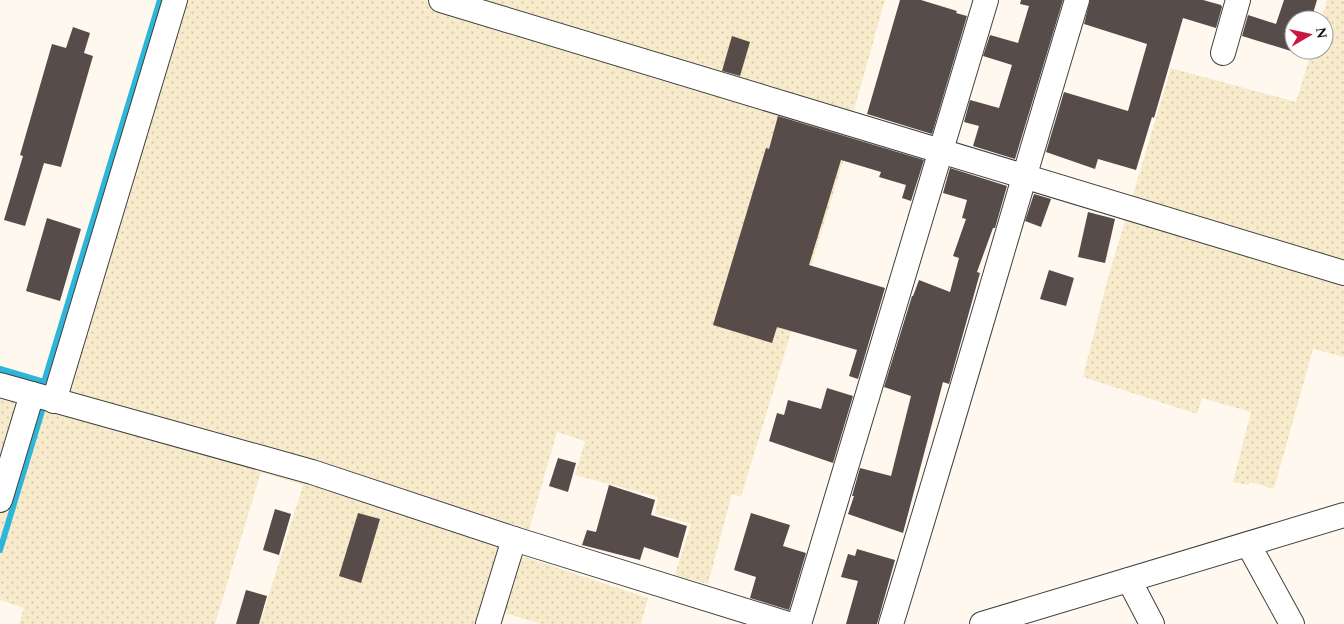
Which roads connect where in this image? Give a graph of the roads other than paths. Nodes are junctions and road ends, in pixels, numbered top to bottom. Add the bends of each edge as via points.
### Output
1 (175, 0) edge
2 (441, 0) edge
3 (986, 0) edge
4 (1077, 0) edge
5 (1238, 0) edge
6 (1223, 53) dead end
7 (941, 152) junction
8 (1023, 177) junction
9 (1344, 273) edge
10 (0, 384) edge
11 (43, 397) junction
12 (0, 500) edge
13 (1344, 514) edge
14 (514, 539) junction
15 (1248, 544) junction
16 (1129, 580) junction
17 (488, 624) edge
18 (788, 624) edge
19 (799, 624) edge
20 (891, 624) edge
21 (982, 624) edge
22 (1152, 624) edge
23 (1292, 624) edge

1 - 11 street
2 - 7 street
3 - 7 street
4 - 8 street
5 - 6 street
7 - 8 street
7 - 19 street
8 - 9 street
8 - 20 street
10 - 11 street
11 - 12 street
11 - 14 street via 312,472
13 - 15 street
14 - 17 street
14 - 18 street
15 - 16 street
15 - 23 street
16 - 21 street
16 - 22 street

